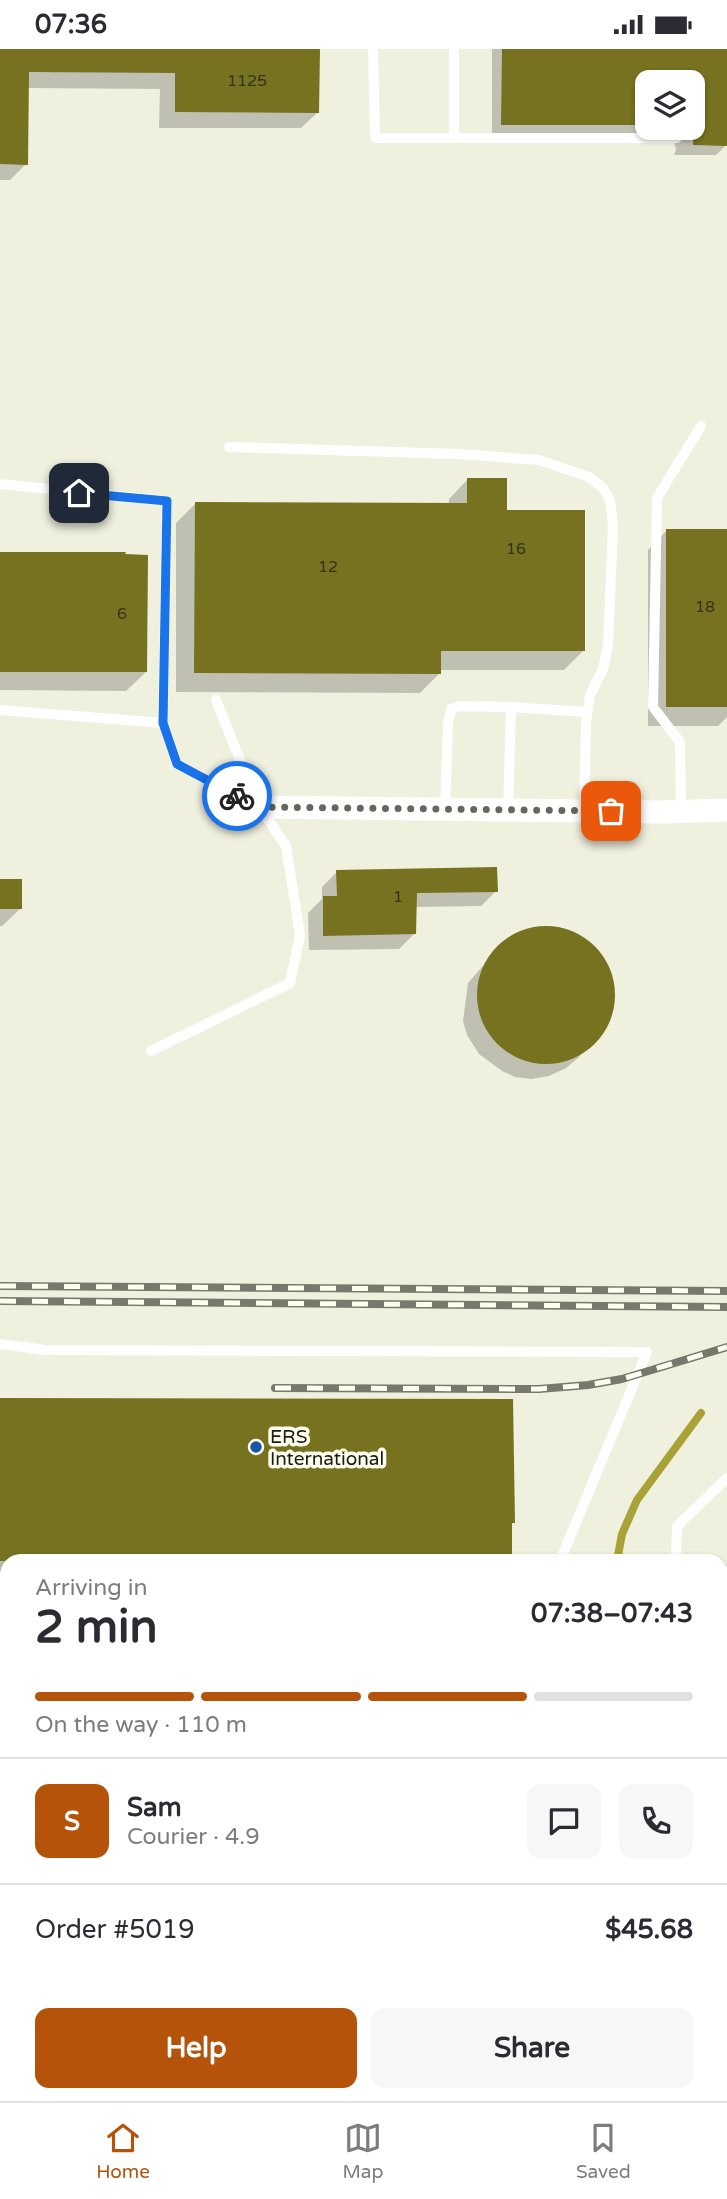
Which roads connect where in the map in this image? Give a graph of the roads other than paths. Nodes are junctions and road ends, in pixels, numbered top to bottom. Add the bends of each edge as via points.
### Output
1 (373, 49) edge
2 (454, 49) edge
3 (454, 138) junction
4 (635, 138) edge
5 (701, 426) dead end
6 (229, 447) dead end
7 (0, 484) edge
8 (216, 700) dead end
9 (511, 707) junction
10 (0, 710) edge
11 (587, 712) junction
12 (163, 723) junction
13 (258, 807) junction
14 (445, 810) junction
15 (727, 810) edge
16 (508, 811) junction
17 (584, 811) junction
18 (681, 811) junction
19 (151, 1051) dead end
20 (0, 1344) edge
21 (727, 1478) edge
22 (563, 1554) edge
23 (676, 1554) edge

1 - 3 lane via 374,138
2 - 3 lane
3 - 4 lane
5 - 18 lane via 657,498 653,707 680,741
6 - 11 lane via 539,460 589,477 610,500 613,525 608,645
7 - 12 lane via 167,501
8 - 13 lane
9 - 11 lane
9 - 14 lane via 451,709
9 - 16 lane
10 - 12 lane
11 - 17 lane
12 - 13 lane via 177,764
13 - 14 street
13 - 19 lane via 286,846 300,935 290,983
14 - 16 street
15 - 18 street
16 - 17 street
17 - 18 street
20 - 22 lane via 45,1350 647,1352
21 - 23 lane via 677,1527

